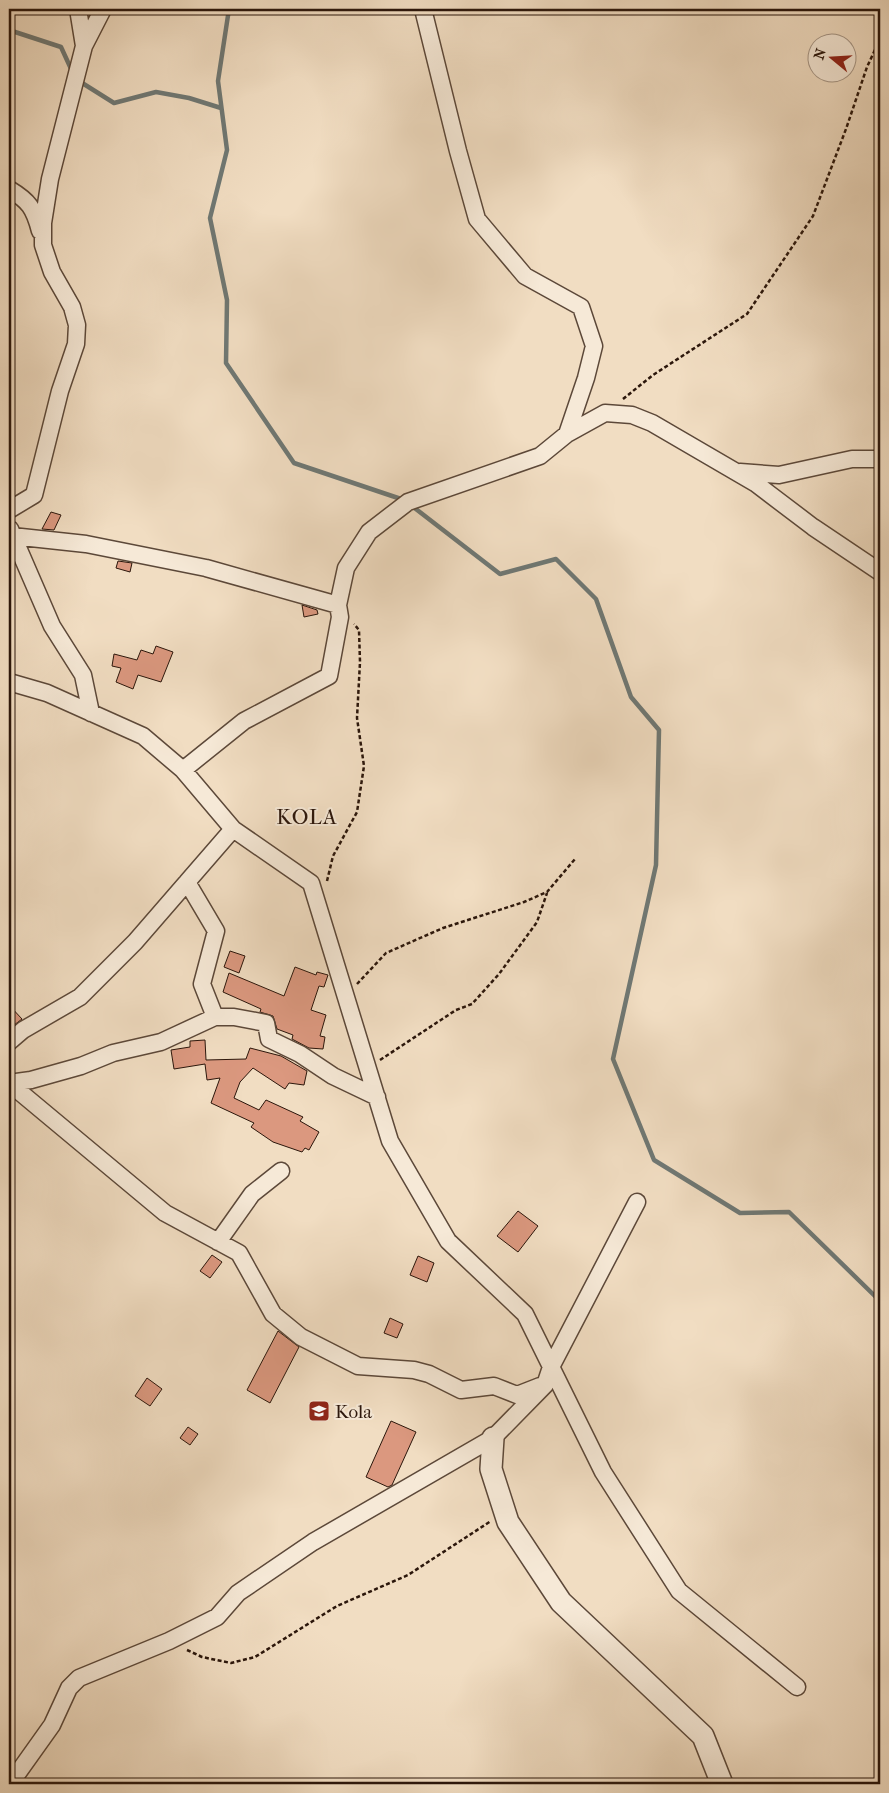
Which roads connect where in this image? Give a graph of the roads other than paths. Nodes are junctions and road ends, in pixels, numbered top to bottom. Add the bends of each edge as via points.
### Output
1 (78, 9) edge
2 (103, 9) edge
3 (423, 9) edge
4 (84, 46) junction
5 (9, 189) edge
6 (43, 245) junction
7 (567, 434) junction
8 (880, 459) edge
9 (735, 472) junction
10 (9, 510) edge
11 (10, 532) edge
12 (880, 572) edge
13 (338, 604) junction
14 (9, 682) edge
15 (91, 713) junction
16 (183, 770) junction
17 (233, 829) junction
18 (187, 882) junction
19 (215, 1017) junction
20 (9, 1042) edge
21 (9, 1083) edge
22 (377, 1097) junction
23 (281, 1171) dead end
24 (637, 1202) dead end
25 (218, 1242) junction
26 (551, 1367) junction
27 (545, 1384) junction
28 (493, 1438) junction
29 (797, 1687) dead end
30 (10, 1784) edge
31 (722, 1784) edge

1 - 4 street
2 - 4 street
3 - 7 street via 477,219 525,276 581,307 594,346
4 - 6 street via 50,179
5 - 6 street via 24,198 35,213
6 - 10 street via 52,272 72,307 77,325 76,344 60,391 34,495
7 - 9 street via 605,413 632,415 652,423
7 - 13 street via 540,456 408,502 369,532 346,568
8 - 9 street via 852,459 779,476
9 - 12 street
11 - 13 street via 206,568
11 - 15 street via 52,626 83,675
13 - 16 street via 340,617 329,676 244,721
14 - 15 street via 47,693
15 - 16 street via 144,736
16 - 17 street
17 - 18 street
17 - 22 street via 311,883
18 - 19 street via 216,931 202,984
18 - 20 street via 135,942 80,997 23,1030
19 - 21 street via 161,1042 113,1053 82,1066 31,1080
19 - 22 street via 234,1017 266,1024 269,1039
21 - 25 street via 165,1213
22 - 26 street via 390,1141 448,1241 525,1314
23 - 25 street via 252,1194
24 - 26 street
25 - 27 street via 238,1254 273,1314 301,1337 358,1366 414,1370 461,1390 494,1386 517,1395
26 - 27 street
26 - 29 street via 603,1472 679,1591
27 - 28 street
28 - 30 street via 313,1542 238,1593 217,1617 170,1641 79,1678 69,1688 52,1725
28 - 31 street via 491,1469 508,1522 561,1602 703,1736

